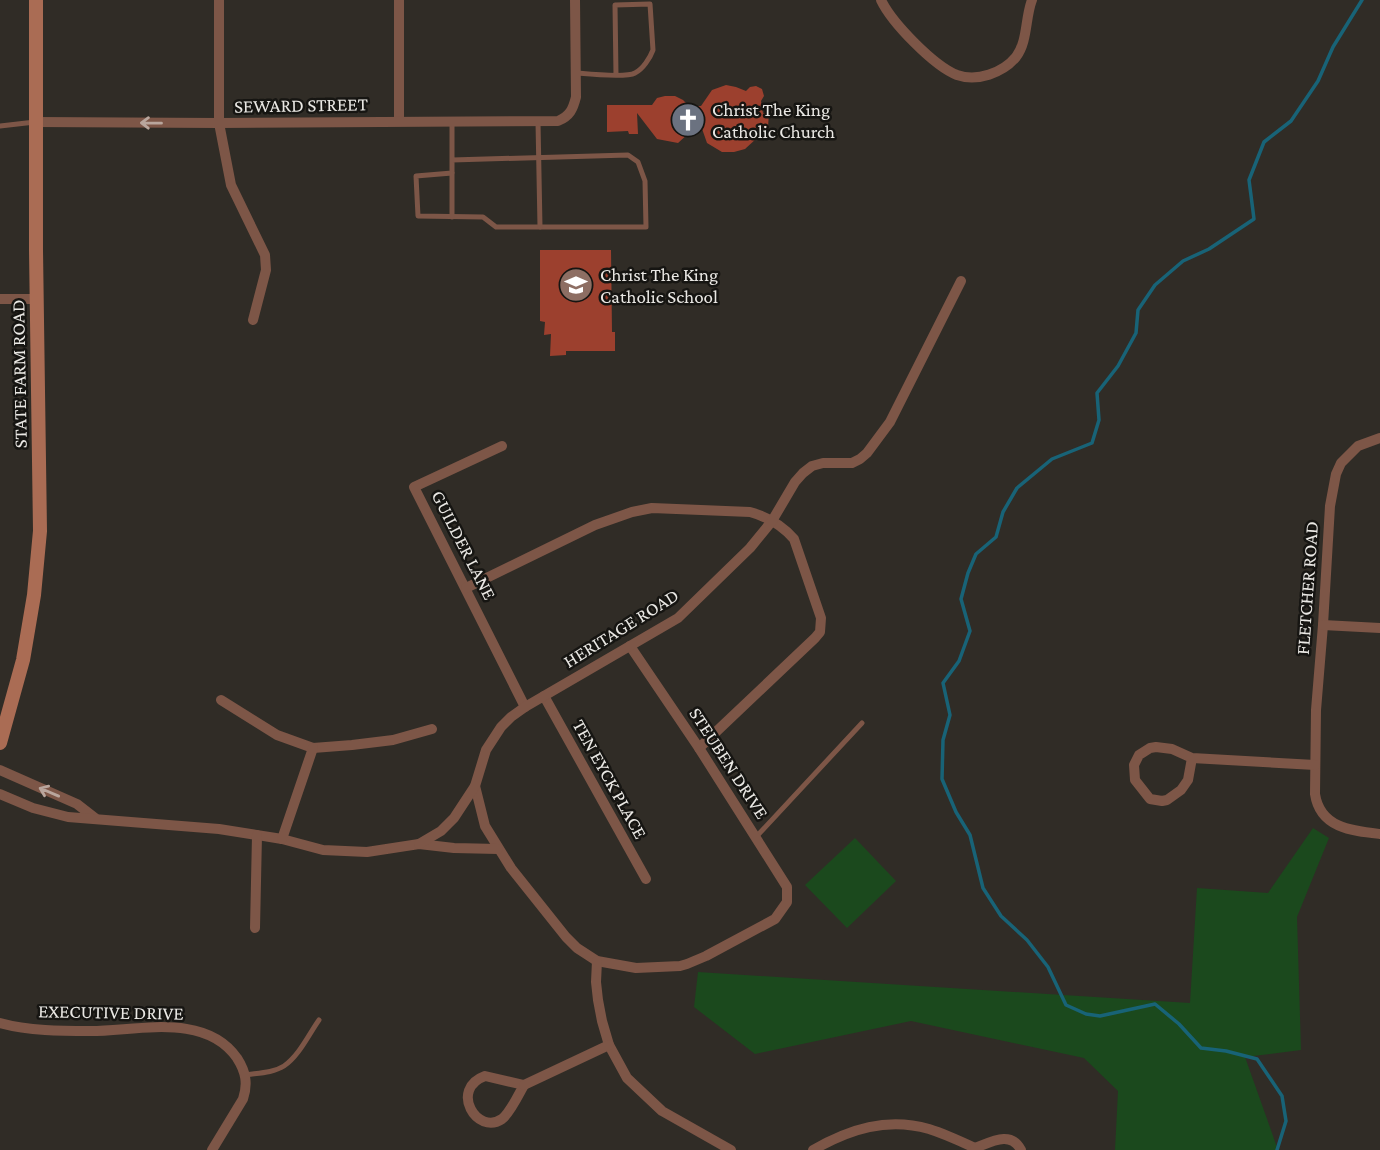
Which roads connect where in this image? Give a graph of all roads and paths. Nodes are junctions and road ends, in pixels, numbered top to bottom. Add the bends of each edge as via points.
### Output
1 (36, 0) edge
2 (219, 0) edge
3 (398, 0) edge
4 (575, 0) edge
5 (881, 0) edge
6 (1032, 0) edge
7 (576, 73) junction
8 (616, 75) junction
9 (399, 121) junction
10 (36, 122) junction
11 (452, 122) junction
12 (538, 122) junction
13 (219, 123) junction
14 (0, 126) edge
15 (539, 158) junction
16 (452, 160) junction
17 (452, 173) junction
18 (452, 216) junction
19 (540, 227) junction
20 (961, 281) dead end
21 (0, 299) edge
22 (37, 299) junction
23 (253, 320) dead end
24 (1380, 438) edge
25 (502, 446) dead end
26 (772, 521) junction
27 (466, 588) junction
28 (1323, 625) junction
29 (1380, 628) edge
30 (630, 646) junction
31 (544, 696) junction
32 (221, 699) dead end
33 (525, 707) junction
34 (862, 723) dead end
35 (432, 729) dead end
36 (0, 743) edge
37 (313, 748) junction
38 (699, 748) junction
39 (1192, 758) junction
40 (1315, 765) junction
41 (0, 770) edge
42 (475, 786) junction
43 (0, 794) edge
44 (95, 818) junction
45 (1380, 834) edge
46 (257, 835) junction
47 (756, 837) junction
48 (282, 839) junction
49 (419, 844) junction
50 (498, 849) junction
51 (646, 879) dead end
52 (254, 928) dead end
53 (597, 961) junction
54 (318, 1020) dead end
55 (0, 1023) edge
56 (609, 1045) junction
57 (245, 1075) junction
58 (524, 1085) junction
59 (975, 1149) edge
60 (212, 1150) edge
61 (731, 1150) edge
62 (813, 1150) edge
63 (1021, 1150) edge

1 - 10 main road, STATE FARM ROAD
2 - 13 street
3 - 9 street
4 - 7 street
5 - 6 street via 928,55 969,78 1003,69 1016,58
7 - 8 lane
7 - 12 street, SEWARD STREET via 572,110 558,121
8 - 8 lane via 632,74 650,57 650,4 615,5
9 - 11 street, SEWARD STREET
9 - 13 street, SEWARD STREET
13 -> 10 street, SEWARD STREET
10 - 14 lane
10 - 22 main road, STATE FARM ROAD
11 - 12 street, SEWARD STREET
11 - 16 lane
12 - 15 lane
13 - 23 street via 231,185 265,255 266,270
15 - 16 lane
15 - 19 lane
15 - 19 lane via 628,155 638,162 645,181 646,228
16 - 17 lane
17 - 18 lane
17 - 18 lane via 416,176 418,216
18 - 19 lane via 483,217 496,227
20 - 26 street, HERITAGE ROAD via 879,438 852,463 812,466 795,482
21 - 22 street
22 - 36 main road, STATE FARM ROAD via 40,531 23,660
24 - 28 street, FLETCHER ROAD via 1349,453 1336,474
25 - 27 street, GUILDER LANE via 414,487
26 - 27 street via 750,512 652,508 632,512 595,525
26 - 30 street, HERITAGE ROAD via 678,618
26 - 38 street via 794,539 821,618 820,632
27 - 33 street, GUILDER LANE
28 - 29 street
28 - 40 street, FLETCHER ROAD
30 - 31 street, HERITAGE ROAD
30 - 38 street, STEUBEN DRIVE
31 - 33 street, HERITAGE ROAD
31 - 51 street, TEN EYCK PLACE
32 - 37 street via 277,735
33 - 42 street, HERITAGE ROAD via 501,727 486,750
34 - 47 lane
35 - 37 street via 393,740
37 - 48 street
38 - 47 street, STEUBEN DRIVE
39 - 39 street via 1172,749 1150,748 1134,765 1135,780 1150,799 1167,800 1188,780
39 - 40 street
40 - 45 street, FLETCHER ROAD via 1315,794 1325,816 1352,831
44 -> 41 street, HERITAGE ROAD via 77,804
42 - 49 street, HERITAGE ROAD via 454,818
42 - 50 street via 485,826
43 - 44 street, HERITAGE ROAD via 68,817
44 - 46 street, HERITAGE ROAD
46 - 48 street, HERITAGE ROAD
46 - 52 street
47 - 53 street, STEUBEN DRIVE via 787,887 787,902 775,919 687,964 636,968
48 - 49 street, HERITAGE ROAD via 323,850 367,852
49 - 50 street, HERITAGE ROAD
50 - 53 street via 566,937
53 - 56 street via 598,999
54 - 57 lane via 284,1066
55 - 57 street, EXECUTIVE DRIVE via 43,1030 182,1028 213,1037 233,1053
56 - 58 street
56 - 61 street via 627,1078 662,1111
57 - 60 street via 243,1099
58 - 58 street via 485,1076 478,1079 469,1089 469,1110 480,1120 500,1120
59 - 62 street via 927,1128 889,1125 837,1137
59 - 63 street via 1009,1139

